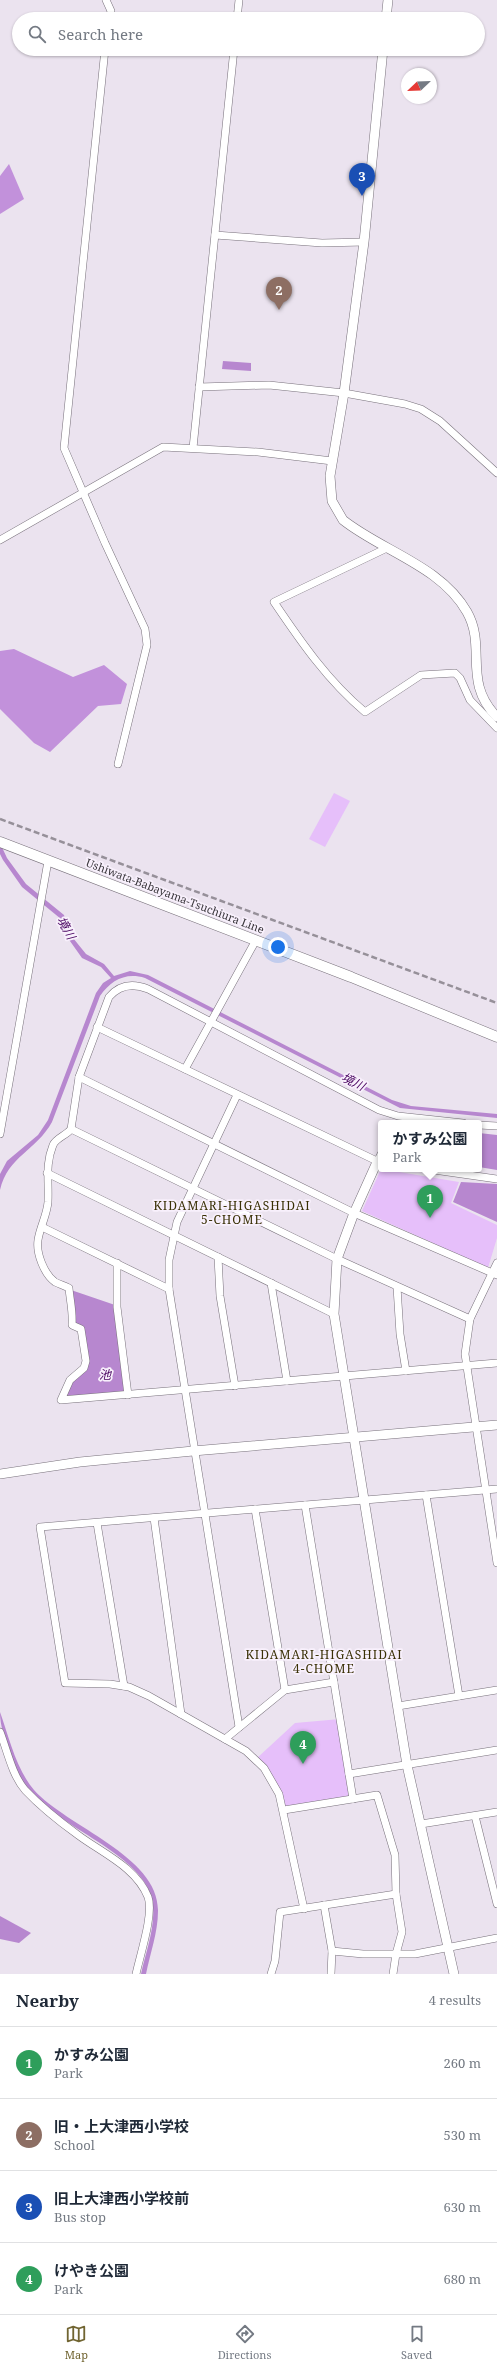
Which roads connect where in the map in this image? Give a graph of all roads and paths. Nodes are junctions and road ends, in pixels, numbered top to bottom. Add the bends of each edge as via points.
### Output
1 (106, 0) edge
2 (239, 0) edge
3 (388, 0) edge
4 (111, 12) edge
5 (238, 12) edge
6 (387, 12) edge
7 (104, 56) edge
8 (233, 56) edge
9 (381, 56) edge
10 (215, 235) junction
11 (364, 242) junction
12 (199, 387) junction
13 (344, 393) junction
14 (192, 448) junction
15 (332, 461) junction
16 (497, 473) edge
17 (83, 494) junction
18 (0, 540) edge
19 (387, 548) junction
20 (497, 717) edge
21 (497, 728) edge
22 (118, 764) dead end
23 (0, 842) edge
24 (48, 861) junction
25 (256, 940) junction
26 (210, 1022) junction
27 (97, 1027) junction
28 (497, 1037) edge
29 (185, 1069) junction
30 (79, 1077) junction
31 (237, 1095) junction
32 (396, 1120) edge
33 (482, 1125) edge
34 (497, 1126) edge
35 (71, 1129) junction
36 (0, 1134) edge
37 (214, 1143) junction
38 (378, 1159) edge
39 (378, 1164) edge
40 (450, 1172) edge
41 (47, 1173) junction
42 (497, 1178) edge
43 (192, 1188) junction
44 (354, 1213) junction
45 (42, 1227) junction
46 (174, 1235) junction
47 (218, 1256) junction
48 (337, 1259) junction
49 (117, 1263) junction
50 (497, 1263) edge
51 (494, 1274) edge
52 (271, 1284) junction
53 (397, 1287) junction
54 (169, 1289) junction
55 (334, 1314) junction
56 (470, 1319) junction
57 (497, 1363) edge
58 (465, 1366) junction
59 (406, 1371) junction
60 (344, 1377) junction
61 (287, 1381) junction
62 (235, 1386) junction
63 (184, 1390) junction
64 (128, 1394) junction
65 (497, 1425) edge
66 (475, 1426) junction
67 (353, 1438) junction
68 (194, 1451) junction
69 (0, 1474) edge
70 (497, 1489) edge
71 (485, 1490) junction
72 (426, 1494) junction
73 (364, 1500) junction
74 (305, 1505) junction
75 (255, 1509) junction
76 (205, 1513) junction
77 (154, 1518) junction
78 (97, 1523) junction
79 (497, 1563) edge
80 (334, 1682) junction
81 (124, 1686) junction
82 (285, 1690) junction
83 (497, 1690) edge
84 (459, 1696) junction
85 (398, 1706) junction
86 (181, 1714) junction
87 (239, 1727) junction
88 (0, 1732) edge
89 (225, 1739) junction
90 (497, 1750) edge
91 (407, 1765) junction
92 (349, 1774) junction
93 (353, 1800) junction
94 (284, 1810) junction
95 (497, 1812) edge
96 (475, 1816) junction
97 (421, 1824) junction
98 (396, 1894) junction
99 (497, 1904) edge
100 (324, 1906) junction
101 (304, 1909) junction
102 (497, 1938) edge
103 (448, 1947) junction
104 (332, 1951) junction
105 (396, 1954) junction
106 (136, 1974) edge
107 (270, 1974) edge
108 (331, 1974) edge
109 (393, 1974) edge
110 (454, 1974) edge

1 - 4 street
2 - 5 street
3 - 6 street
7 - 17 street via 64,448
8 - 10 street
9 - 11 street
10 - 11 street
10 - 12 street
11 - 13 street
12 - 13 street via 269,385
12 - 14 street
13 - 15 street
13 - 16 street via 421,409 462,439
14 - 15 street
14 - 17 street via 163,447
15 - 19 street via 329,485 338,514 350,525
17 - 18 street
17 - 22 street via 145,629 147,645
19 - 20 street via 434,578 460,601 468,613 474,633 479,690 483,701
19 - 21 street via 274,602 336,687 365,712 421,675 456,673 470,700
23 - 24 main road, Ushiwata-Babayama-Tsuchiura Line
24 - 25 main road, Ushiwata-Babayama-Tsuchiura Line
24 - 36 street
25 - 26 street
25 - 28 main road, Ushiwata-Babayama-Tsuchiura Line via 351,976
26 - 27 street via 148,989 133,984 119,988 109,997
26 - 29 street
26 - 32 street
27 - 29 street
27 - 30 street
29 - 31 street
30 - 35 street
30 - 37 street
31 - 37 street
31 - 38 street
33 - 34 street
35 - 41 street via 54,1144 49,1155
35 - 43 street
37 - 43 street
37 - 44 street
39 - 44 street
40 - 42 street
41 - 45 street via 47,1211
41 - 46 street
43 - 46 street
43 - 48 street
44 - 48 street
44 - 51 street
45 - 49 street
45 - 64 street via 38,1242 41,1260 55,1282 69,1288 73,1310 72,1325 81,1329 86,1361 84,1368 70,1380 61,1400
46 - 47 street
46 - 54 street via 169,1260
47 - 52 street
47 - 62 street via 220,1296
48 - 53 street
48 - 55 street
49 - 54 street
49 - 64 street via 117,1307
50 - 51 street
51 - 56 street
52 - 55 street
52 - 61 street
53 - 56 street
53 - 59 street
54 - 63 street
55 - 60 street
56 - 58 street via 466,1337
57 - 58 street
58 - 59 street
58 - 66 street
59 - 60 street
60 - 61 street
60 - 67 street
61 - 62 street
62 - 63 street
63 - 64 street
63 - 68 street
65 - 66 street
66 - 67 street
66 - 71 street
67 - 68 street
67 - 73 street
68 - 69 street via 80,1462
68 - 76 street
70 - 71 street
71 - 72 street
71 - 79 street
72 - 73 street
72 - 84 street
73 - 74 street
73 - 85 street
74 - 75 street
74 - 80 street
75 - 76 street
75 - 82 street
76 - 77 street
76 - 87 street
77 - 78 street
77 - 86 street
78 - 81 street
78 - 81 street via 40,1527 65,1684
80 - 82 street
80 - 92 street
81 - 86 street via 149,1696
82 - 87 street
83 - 84 street
84 - 85 street
85 - 91 street
86 - 89 street
87 - 89 street
88 - 106 street via 15,1774 24,1788 41,1806 126,1867 139,1881 148,1897 149,1913
89 - 94 street via 246,1751 264,1768 272,1779
90 - 91 street
91 - 92 street
91 - 97 street
92 - 93 street
93 - 94 street
93 - 98 street via 376,1796 395,1855
94 - 101 street
95 - 96 street
96 - 97 street
96 - 99 street
97 - 103 street
98 - 100 street
98 - 105 street via 402,1932
100 - 101 street
100 - 104 street
101 - 107 street via 280,1912 276,1961
102 - 103 street
103 - 105 street via 415,1954
103 - 110 street
104 - 105 street
104 - 108 street
105 - 109 street

